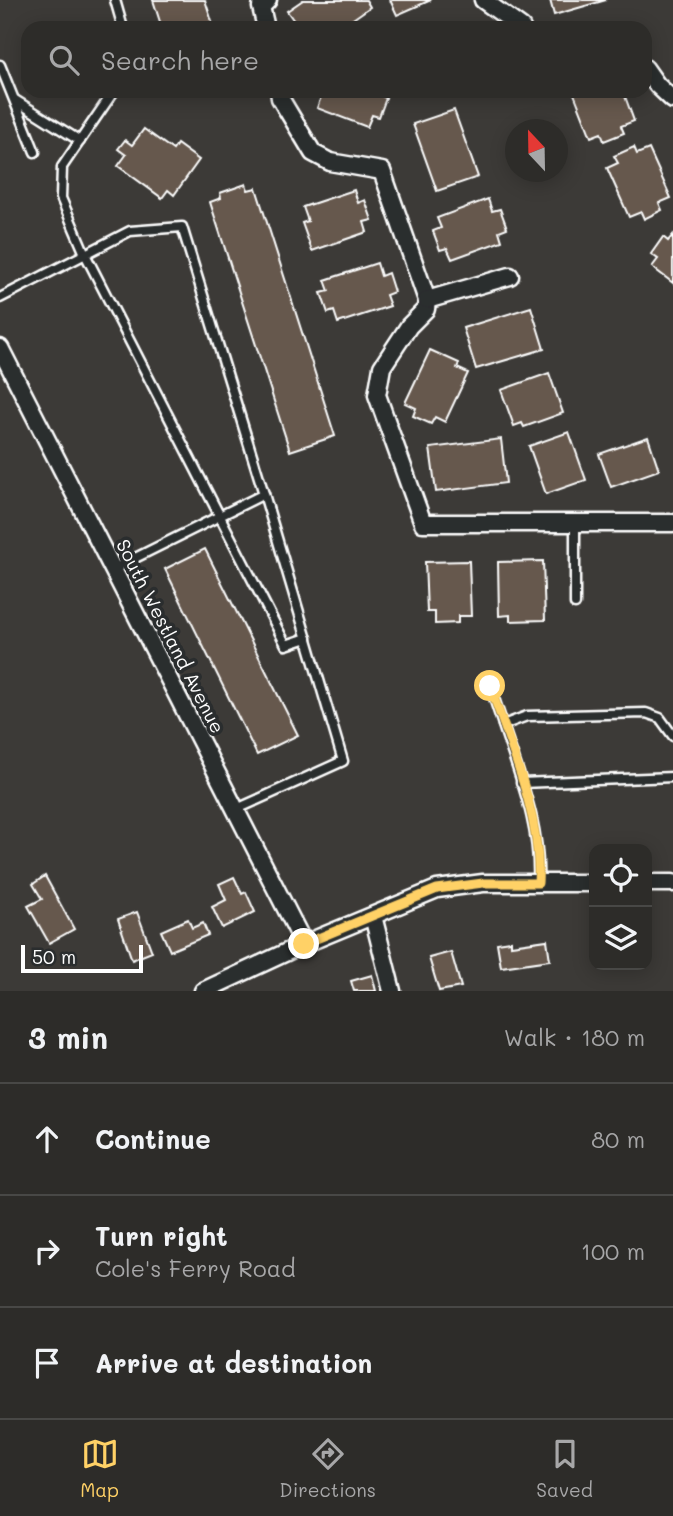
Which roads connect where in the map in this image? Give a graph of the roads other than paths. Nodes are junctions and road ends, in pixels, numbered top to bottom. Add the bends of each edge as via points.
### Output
1 (115, 0) edge
2 (268, 0) edge
3 (483, 0) edge
4 (121, 21) edge
5 (264, 21) edge
6 (512, 21) edge
7 (0, 65) edge
8 (652, 78) edge
9 (109, 98) edge
10 (280, 98) edge
11 (15, 100) junction
12 (673, 100) edge
13 (80, 141) junction
14 (36, 152) dead end
15 (85, 254) junction
16 (510, 276) dead end
17 (0, 298) edge
18 (427, 300) junction
19 (0, 348) edge
20 (264, 494) junction
21 (220, 515) junction
22 (575, 523) junction
23 (673, 523) edge
24 (113, 569) junction
25 (575, 604) dead end
26 (307, 638) junction
27 (490, 686) dead end
28 (503, 725) junction
29 (673, 736) edge
30 (673, 777) edge
31 (522, 783) junction
32 (237, 809) junction
33 (538, 883) junction
34 (589, 883) edge
35 (652, 883) edge
36 (673, 883) edge
37 (373, 916) junction
38 (304, 944) junction
39 (203, 991) edge
40 (392, 991) edge

1 - 4 lane
2 - 5 street via 261,7
3 - 6 street
7 - 11 lane
8 - 12 street
9 - 13 lane
10 - 18 street via 313,153 330,162 382,171
11 - 13 lane
11 - 14 lane
13 - 15 lane via 62,167 61,198
15 - 17 lane
15 - 20 lane via 130,231 182,227
15 - 21 lane
16 - 18 street
18 - 22 street via 426,309 409,326 383,367 377,396 423,523
19 - 24 street, South Westland Avenue
20 - 21 lane
20 - 26 lane
21 - 24 lane
21 - 26 lane via 286,645
22 - 23 street
22 - 25 lane
24 - 32 street, South Westland Avenue
26 - 32 lane via 343,761
27 - 28 lane
28 - 29 lane via 527,716 646,713 660,718
28 - 31 lane
30 - 31 lane
31 - 33 lane via 536,830
32 - 38 street, South Westland Avenue
33 - 34 street
33 - 37 street via 437,889
35 - 36 street
37 - 38 street
37 - 40 street
38 - 39 street

